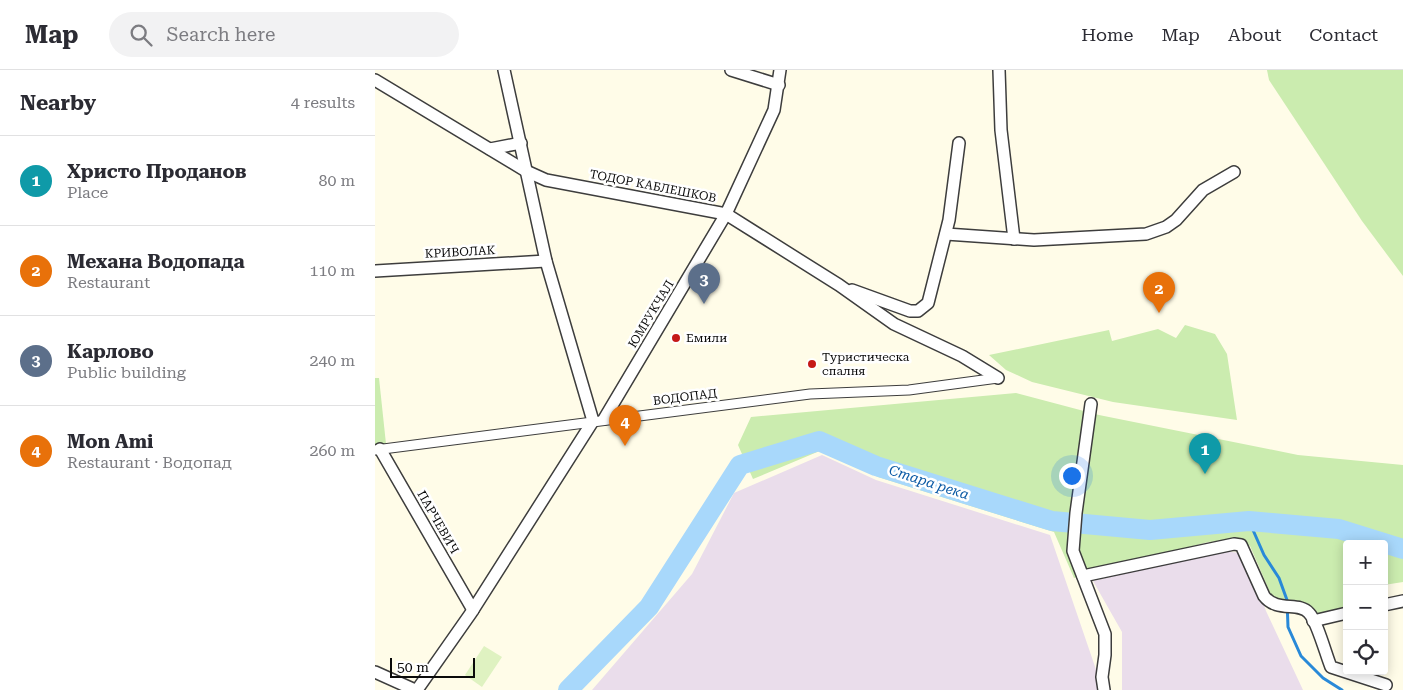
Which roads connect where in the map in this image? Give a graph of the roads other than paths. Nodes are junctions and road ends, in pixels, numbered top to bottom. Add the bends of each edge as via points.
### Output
1 (504, 70) edge
2 (731, 70) edge
3 (780, 70) edge
4 (999, 70) edge
5 (375, 80) edge
6 (779, 84) junction
7 (521, 143) junction
8 (959, 143) dead end
9 (490, 149) junction
10 (526, 171) junction
11 (1234, 172) dead end
12 (726, 214) junction
13 (946, 234) junction
14 (1014, 239) junction
15 (546, 261) junction
16 (375, 271) edge
17 (839, 285) junction
18 (998, 378) joint
19 (1091, 404) dead end
20 (598, 420) junction
21 (377, 452) edge
22 (1083, 576) junction
23 (1403, 601) edge
24 (1388, 604) edge
25 (473, 610) junction
26 (1343, 614) edge
27 (1313, 621) junction
28 (375, 672) edge
29 (1385, 686) dead end
30 (416, 690) edge
31 (1104, 690) edge

1 - 7 street
2 - 6 street
3 - 6 street, ЮМРУКЧАЛ
4 - 14 street via 1001,130
5 - 9 street, ТОДОР КАБЛЕШКОВ
6 - 12 street, ЮМРУКЧАЛ via 774,110
7 - 9 street
7 - 10 street
8 - 13 street via 956,182
9 - 10 street, ТОДОР КАБЛЕШКОВ
10 - 12 street, ТОДОР КАБЛЕШКОВ via 546,180
10 - 15 street
11 - 14 street via 1203,190 1176,220 1151,233
12 - 17 street, ТОДОР КАБЛЕШКОВ
12 - 20 street, ЮМРУКЧАЛ
13 - 14 street
13 - 17 street via 928,303 918,311 910,312
15 - 16 street, КРИВОЛАК
15 - 20 street
17 - 18 street, ТОДОР КАБЛЕШКОВ via 894,324 962,356
18 - 20 street, ВОДОПАД via 909,390 810,394
19 - 22 street via 1073,551
20 - 21 street, ВОДОПАД
20 - 25 street, ЮМРУКЧАЛ
21 - 25 street, ПАРЧЕВИЧ
22 - 27 street via 1241,545 1269,603 1302,609 1310,614
22 - 31 street via 1105,634
23 - 24 street
25 - 30 street, ЮМРУКЧАЛ
26 - 27 street
27 - 29 street via 1331,667
28 - 30 street

